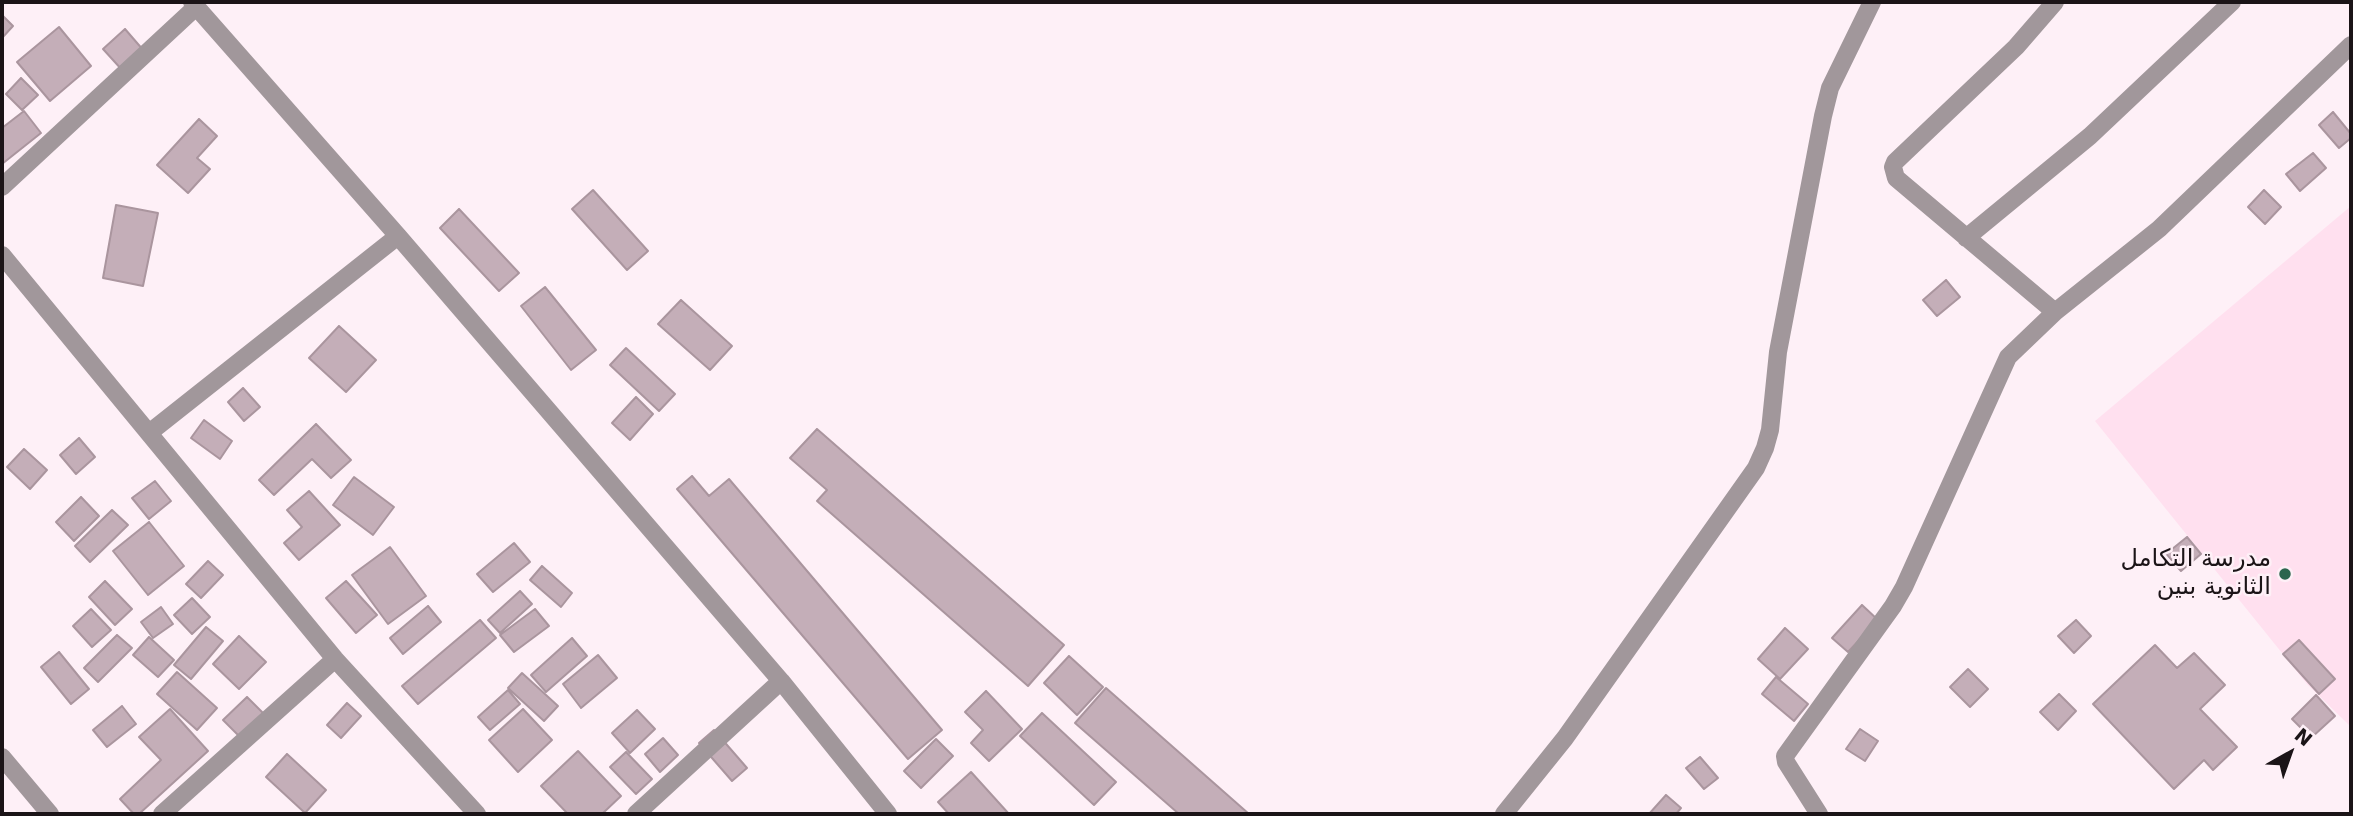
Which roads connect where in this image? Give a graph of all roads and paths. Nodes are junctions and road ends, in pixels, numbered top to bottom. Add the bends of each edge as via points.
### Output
1 (1872, 2) edge
2 (2055, 2) edge
3 (2232, 2) edge
4 (194, 4) edge
5 (2351, 45) edge
6 (2, 187) edge
7 (398, 236) junction
8 (1966, 238) junction
9 (2, 255) edge
10 (2055, 312) junction
11 (149, 433) junction
12 (335, 659) junction
13 (780, 681) junction
14 (2, 757) edge
15 (50, 814) edge
16 (162, 814) edge
17 (477, 814) edge
18 (636, 814) edge
19 (888, 814) edge
20 (1504, 814) edge
21 (1819, 814) edge

1 - 20 street via 1830,88 1823,116 1778,352 1770,430 1756,468 1565,738
2 - 8 street via 2016,47 1893,167 1896,178
3 - 8 street via 2090,136
4 - 6 street
4 - 7 street
5 - 10 street via 2159,229
7 - 11 street
7 - 13 street
8 - 10 street
9 - 11 street
10 - 21 street via 2008,357 1904,587 1784,756
11 - 12 street
12 - 16 street
12 - 17 street
13 - 18 street
13 - 19 street
14 - 15 street

